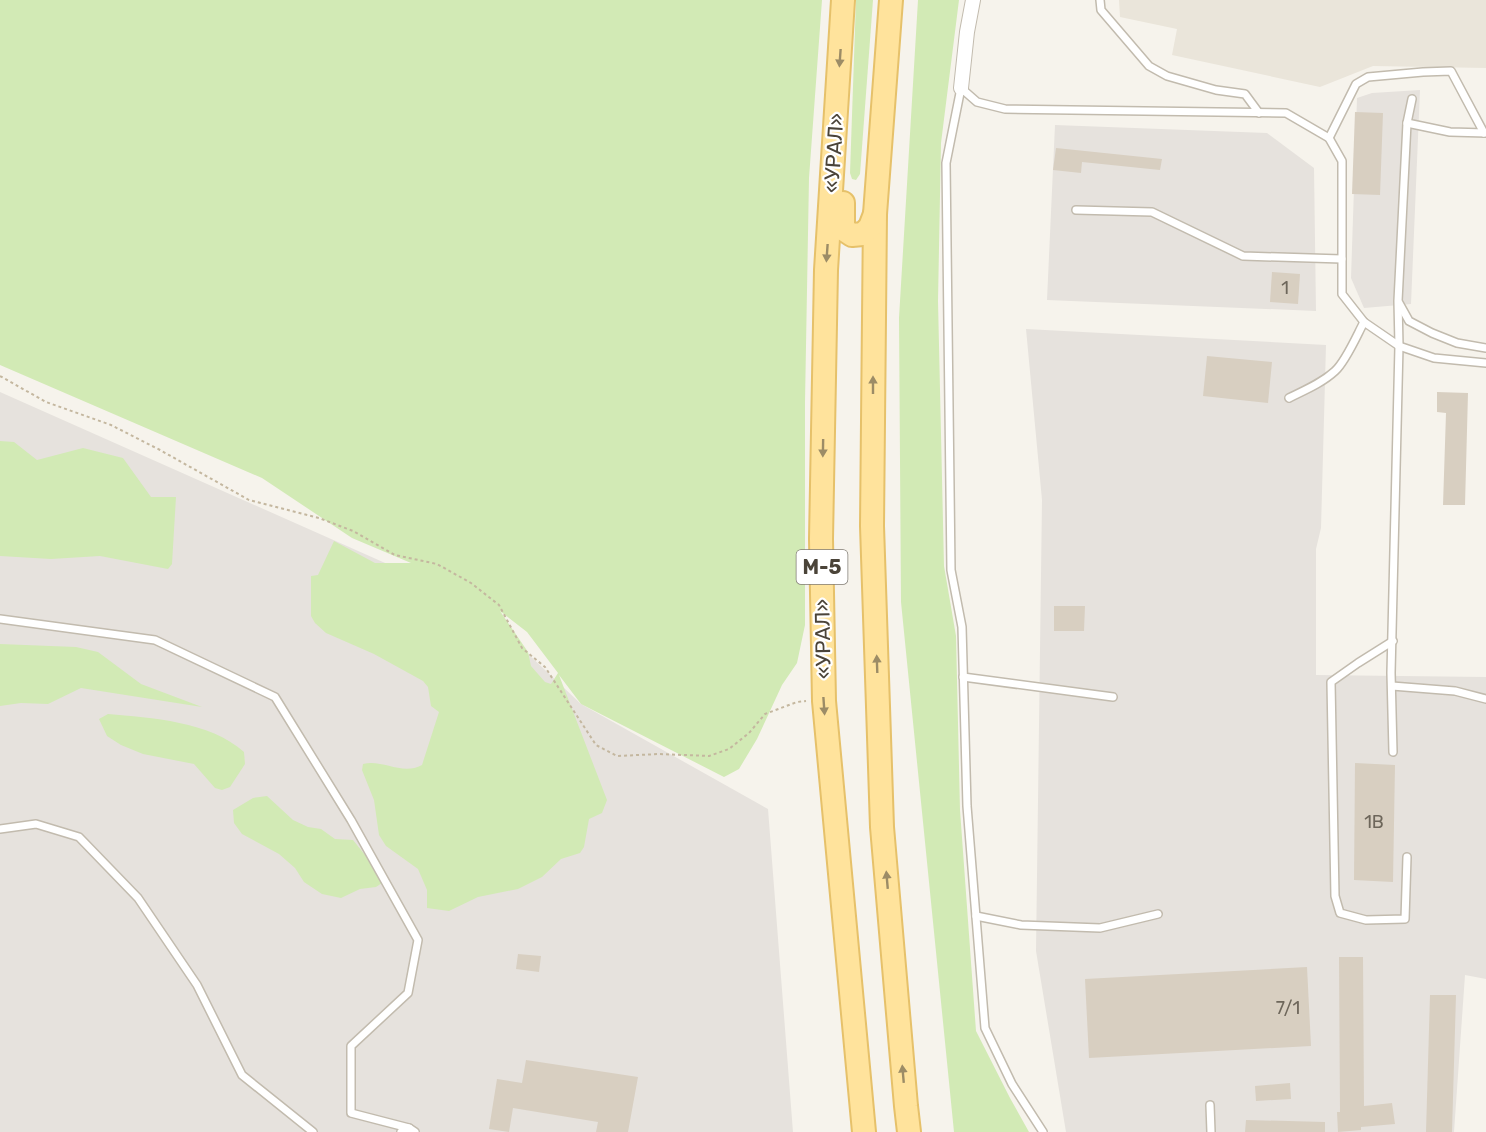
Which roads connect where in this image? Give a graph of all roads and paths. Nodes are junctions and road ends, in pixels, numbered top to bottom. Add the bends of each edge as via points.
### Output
1 (843, 0) edge
2 (891, 0) edge
3 (973, 0) edge
4 (1100, 0) edge
5 (961, 88) junction
6 (1412, 99) dead end
7 (1259, 113) junction
8 (1407, 123) junction
9 (1485, 133) edge
10 (1329, 138) junction
11 (835, 143) junction
12 (1076, 210) dead end
13 (874, 214) junction
14 (1342, 259) junction
15 (1398, 301) junction
16 (1364, 322) junction
17 (1398, 346) junction
18 (1486, 348) edge
19 (1486, 363) edge
20 (0, 376) edge
21 (1289, 398) dead end
22 (0, 619) edge
23 (1393, 641) junction
24 (963, 677) junction
25 (1392, 687) junction
26 (1113, 698) dead end
27 (1486, 699) edge
28 (824, 701) junction
29 (1394, 752) dead end
30 (0, 829) edge
31 (1407, 857) dead end
32 (1158, 914) dead end
33 (976, 916) junction
34 (1210, 1105) dead end
35 (412, 1130) edge
36 (313, 1132) edge
37 (401, 1132) edge
38 (864, 1132) edge
39 (909, 1132) edge
40 (1043, 1132) edge
41 (1211, 1132) edge

1 -> 11 main road, «УРАЛ» / М-5
2 - 13 main road, М-5
3 - 5 street
4 - 7 lane via 1101,10 1149,66 1167,76 1245,94
5 - 7 lane via 977,102 1005,109
5 - 24 lane via 945,164 951,570 962,627
6 - 8 lane
7 - 10 lane via 1286,113
8 - 9 lane via 1450,132
8 - 15 lane
9 - 10 lane via 1451,71 1368,77 1356,84
10 - 14 lane via 1342,161
11 - 13 main road via 844,172 843,229 852,235 864,234
11 -> 28 main road, «УРАЛ» / М-5 via 826,270 821,539
12 - 14 lane via 1152,212 1243,256
39 -> 13 main road, М-5 via 882,815 872,526
14 - 16 lane via 1342,294
15 - 17 lane
15 - 18 lane via 1409,321 1457,343
16 - 17 lane
16 - 21 lane via 1336,370
17 - 19 lane via 1434,358
17 - 23 lane
20 - 28 path via 46,402 121,430 249,500 327,521 395,555 436,564 471,583 499,605 522,648 545,667 596,745 617,756 709,756 729,749 765,714 797,702
22 - 35 lane via 155,640 275,697 351,820 418,940 408,993 351,1046 351,1113
23 - 25 lane
23 - 31 lane via 1331,682 1335,896 1340,913 1366,920 1405,919
24 - 26 lane
24 - 33 lane via 967,806
25 - 27 lane via 1455,691
25 - 29 lane
28 -> 38 main road, «УРАЛ» / М-5
30 - 36 lane via 36,824 79,837 138,898 197,985 242,1075
32 - 33 lane via 1100,928 1021,925
33 - 40 lane via 985,1028 1012,1083
34 - 41 lane
35 - 37 lane

